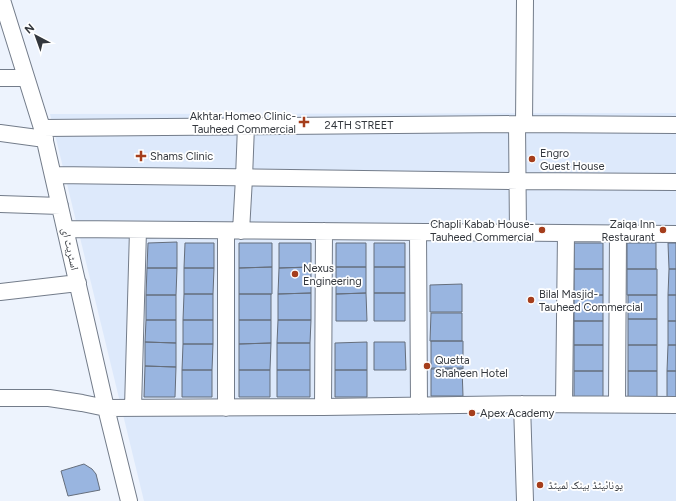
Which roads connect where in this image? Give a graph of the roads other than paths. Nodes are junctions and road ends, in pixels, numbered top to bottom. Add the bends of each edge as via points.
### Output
1 (2, 0) edge
2 (526, 0) edge
3 (4, 19) edge
4 (0, 78) edge
5 (26, 78) junction
6 (520, 124) junction
7 (676, 125) edge
8 (246, 126) junction
9 (0, 133) edge
10 (44, 133) junction
11 (53, 175) junction
12 (244, 178) junction
13 (518, 181) junction
14 (676, 182) edge
15 (0, 204) edge
16 (60, 206) junction
17 (66, 229) junction
18 (138, 230) junction
19 (234, 231) junction
20 (324, 232) junction
21 (418, 232) junction
22 (518, 233) junction
23 (566, 234) junction
24 (618, 234) junction
25 (676, 234) edge
26 (78, 283) junction
27 (0, 292) edge
28 (0, 398) edge
29 (522, 404) junction
30 (564, 404) junction
31 (617, 404) junction
32 (676, 404) edge
33 (419, 406) junction
34 (323, 407) junction
35 (106, 408) junction
36 (133, 408) junction
37 (226, 408) junction
38 (129, 501) edge
39 (525, 501) edge

1 - 3 street, اسٹریٹ ای
2 - 6 street
3 - 5 street, اسٹریٹ ای
4 - 5 street
5 - 10 street, اسٹریٹ ای
6 - 7 street, 24TH STREET
6 - 8 street, 24TH STREET
6 - 13 street
8 - 10 street, 24TH STREET
8 - 12 street
9 - 10 street, 24TH STREET
10 - 11 street, اسٹریٹ ای
11 - 12 street
11 - 16 street, اسٹریٹ ای
12 - 13 street
12 - 19 street
13 - 14 street
13 - 22 street
15 - 16 street
16 - 17 street, اسٹریٹ ای
17 - 18 street
17 - 26 street, اسٹریٹ ای
18 - 19 street
18 - 36 street
19 - 20 street
19 - 37 street
20 - 21 street
20 - 34 street
21 - 22 street
21 - 33 street
22 - 23 street
23 - 24 street
23 - 30 street
24 - 25 street
24 - 31 street
26 - 27 street
26 - 35 street, اسٹریٹ ای
28 - 35 street via 49,398
29 - 30 street
29 - 33 street
29 - 39 street
30 - 31 street
31 - 32 street
33 - 34 street
34 - 37 street
35 - 36 street
35 - 38 street, اسٹریٹ ای
36 - 37 street

